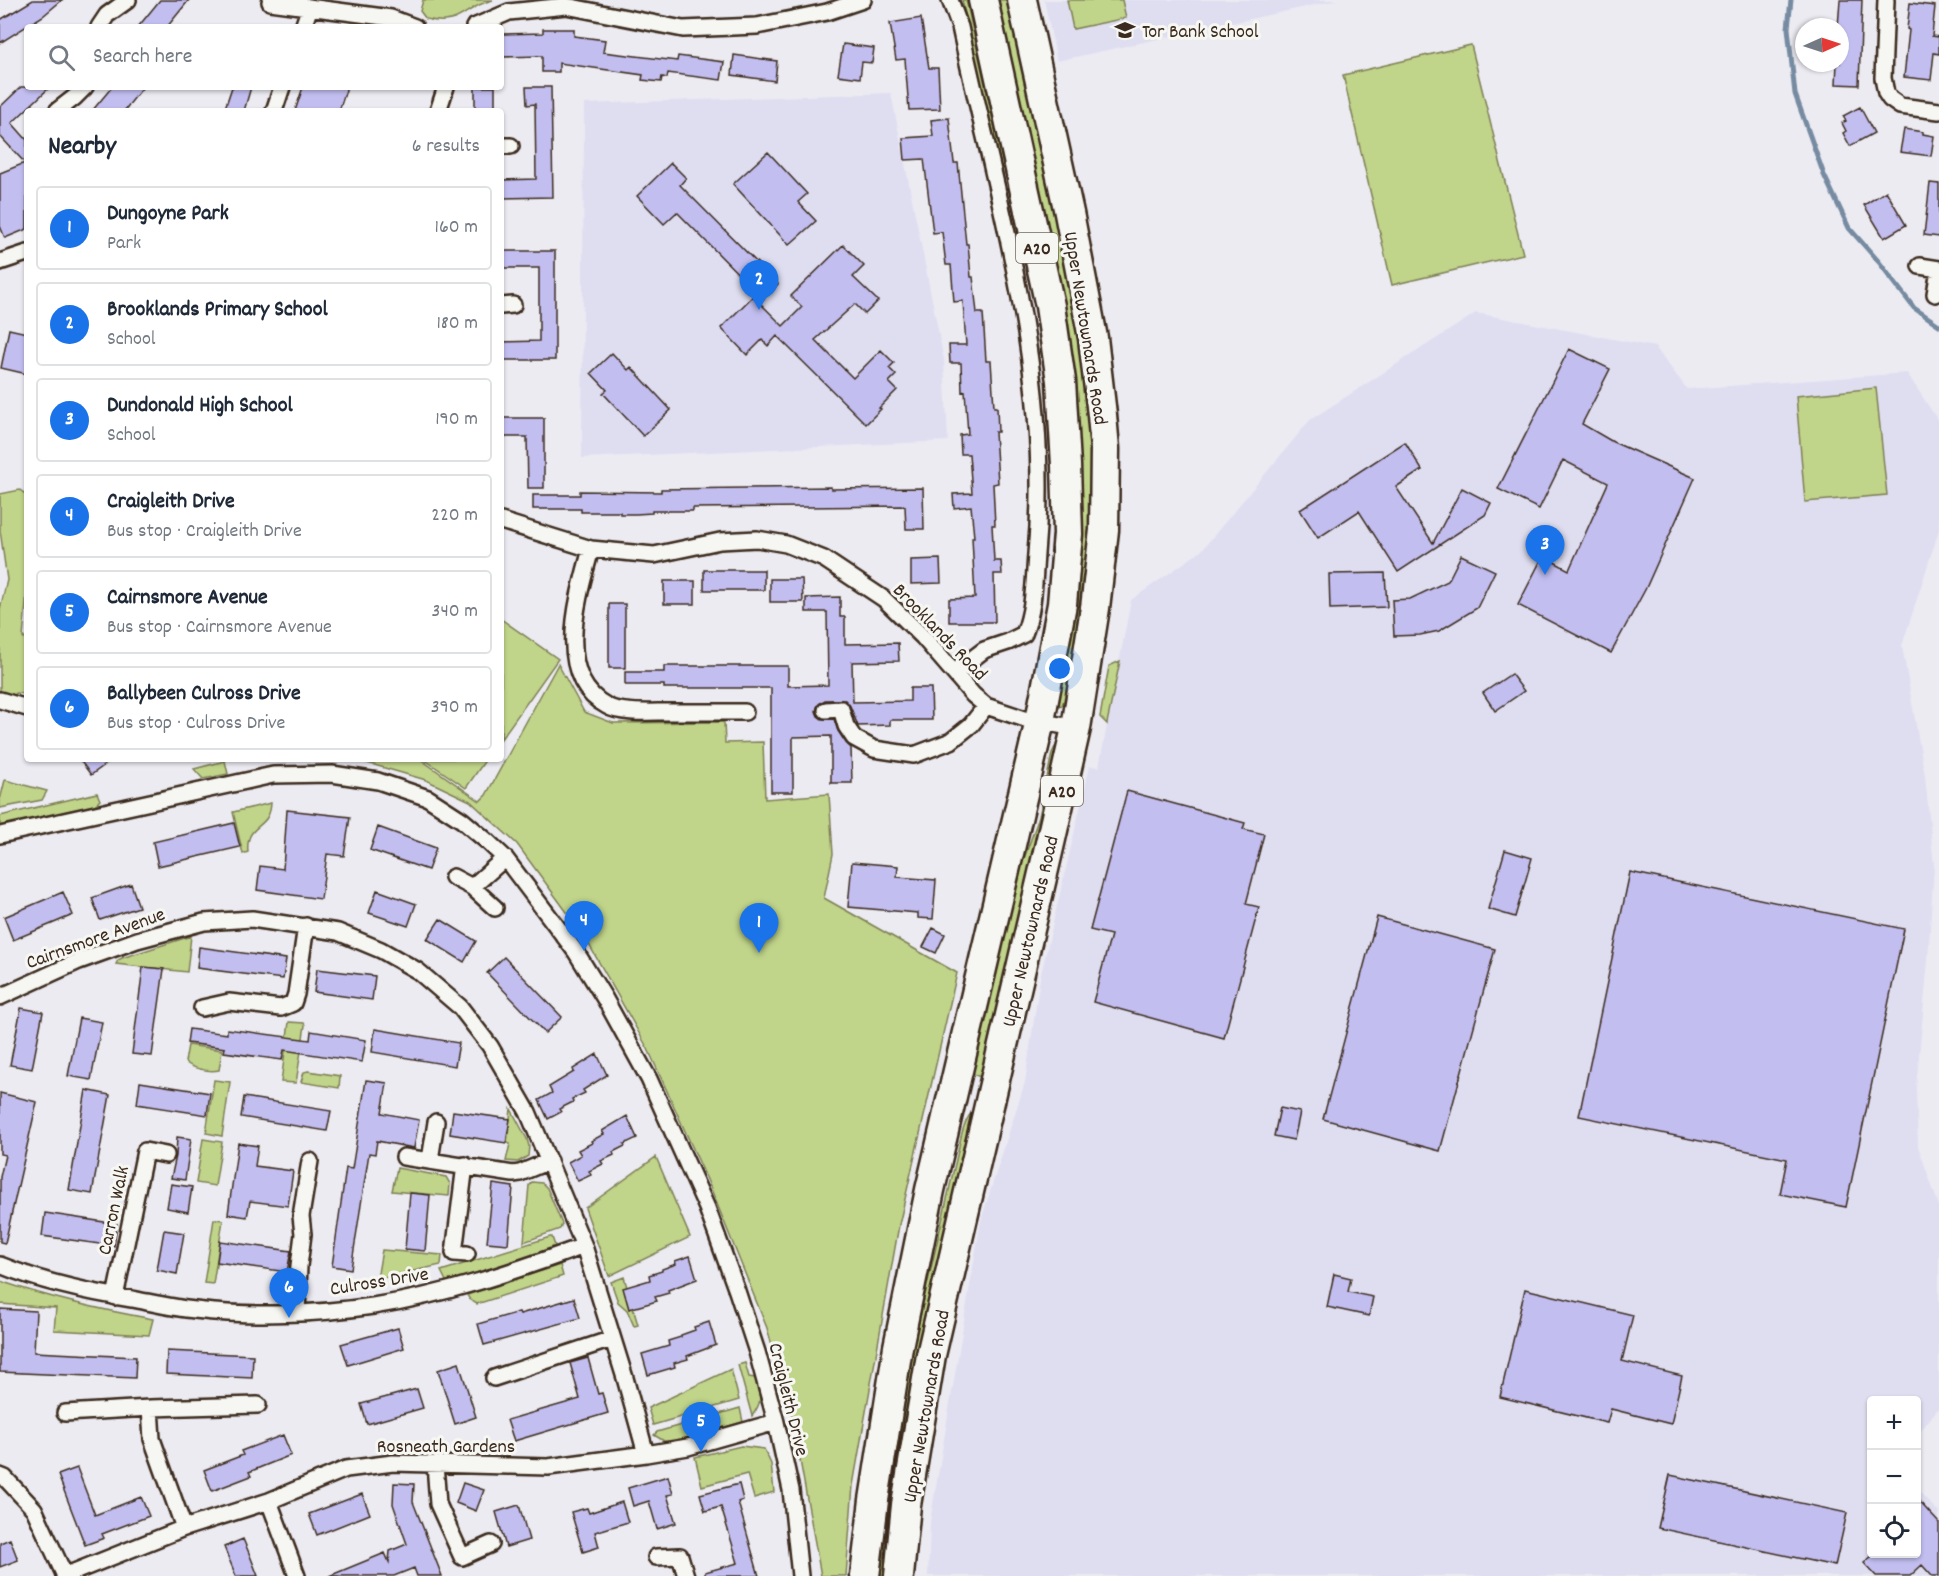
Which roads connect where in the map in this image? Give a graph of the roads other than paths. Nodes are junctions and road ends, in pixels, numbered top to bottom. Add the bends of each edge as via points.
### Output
1 (128, 0) edge
2 (863, 0) edge
3 (950, 0) edge
4 (983, 0) edge
5 (1022, 0) edge
6 (1886, 0) edge
7 (270, 2) dead end
8 (310, 7) junction
9 (101, 24) edge
10 (304, 24) edge
11 (407, 24) edge
12 (481, 24) edge
13 (82, 90) edge
14 (281, 90) edge
15 (445, 90) edge
16 (61, 108) edge
17 (275, 108) edge
18 (439, 108) edge
19 (1939, 111) edge
20 (24, 254) edge
21 (0, 261) edge
22 (1920, 266) dead end
23 (1939, 270) edge
24 (1935, 294) dead end
25 (504, 522) edge
26 (591, 549) junction
27 (955, 672) junction
28 (0, 700) edge
29 (986, 706) junction
30 (24, 707) edge
31 (826, 710) dead end
32 (745, 712) dead end
33 (1040, 721) junction
34 (1076, 728) junction
35 (0, 835) edge
36 (505, 858) junction
37 (453, 877) dead end
38 (472, 887) junction
39 (495, 908) dead end
40 (306, 926) junction
41 (0, 997) edge
42 (202, 1008) dead end
43 (436, 1122) dead end
44 (166, 1155) dead end
45 (404, 1157) dead end
46 (430, 1160) junction
47 (310, 1161) dead end
48 (549, 1161) junction
49 (465, 1165) junction
50 (584, 1246) junction
51 (466, 1254) dead end
52 (0, 1265) edge
53 (116, 1297) junction
54 (297, 1313) junction
55 (612, 1339) junction
56 (494, 1378) dead end
57 (258, 1405) dead end
58 (150, 1408) junction
59 (65, 1413) dead end
60 (776, 1422) junction
61 (646, 1454) junction
62 (435, 1464) junction
63 (0, 1476) edge
64 (269, 1500) junction
65 (184, 1528) junction
66 (491, 1544) dead end
67 (656, 1557) dead end
68 (64, 1576) edge
69 (297, 1576) edge
70 (686, 1576) edge
71 (800, 1576) edge
72 (866, 1576) edge
73 (899, 1576) edge

1 - 9 street
2 - 12 street via 827,12 757,26 683,29 566,6 509,12
3 - 27 street via 960,27 1017,278 1032,373 1040,470 1039,529 1030,617 1024,634 984,650
4 - 33 highway, Upper Newtownards Road / A20 via 1050,306 1061,381 1068,534 1062,604
5 - 34 highway, Upper Newtownards Road / A20 via 1082,278 1105,449 1104,530
6 - 19 street via 1886,93 1900,106
7 - 8 street
8 - 10 street
8 - 11 street via 391,18
13 - 16 street
14 - 17 street
15 - 18 street
20 - 21 street
22 - 23 street
23 - 24 street
25 - 26 street, Brooklands Road
26 - 27 street, Brooklands Road via 654,555 720,541 757,539 786,544 824,559 884,599
26 - 32 street via 577,603 573,650 578,674 591,694 608,707 635,712
27 - 29 street, Brooklands Road
28 - 30 street
29 - 31 street via 951,741 914,755 874,748 854,738 841,709
29 - 33 street, Brooklands Road
33 - 34 street, Brooklands Road
33 - 72 highway, Upper Newtownards Road / A20 via 930,1190 898,1347
34 - 73 highway, Upper Newtownards Road / A20 via 931,1355 906,1505
35 - 36 street, Craigleith Drive via 273,775 332,774 378,781 428,798 462,820
36 - 38 street
36 - 60 street, Craigleith Drive via 576,952 668,1119 707,1208 737,1291
37 - 38 street
38 - 39 street
40 - 41 street, Cairnsmore Avenue via 252,919 204,922 79,961
40 - 42 street via 293,1003 281,1008 229,1002
40 - 48 street, Cairnsmore Avenue via 338,932 381,950 418,972 455,1002 490,1046 528,1112
43 - 46 street
44 - 53 street, Carron Walk via 146,1151
45 - 46 street
46 - 49 street
47 - 54 street via 301,1216
48 - 49 street via 513,1174
48 - 50 street, Cairnsmore Avenue
49 - 51 street via 454,1253
50 - 54 street, Culross Drive via 459,1287 373,1306
50 - 55 street, Cairnsmore Avenue
52 - 53 street, Culross Drive
53 - 54 street, Culross Drive via 196,1310
55 - 56 street
55 - 61 street, Cairnsmore Avenue
57 - 58 street
58 - 59 street
58 - 65 street via 152,1439
60 - 61 street via 688,1447
60 - 71 street, Craigleith Drive via 791,1490
61 - 62 street, Rosneath Gardens via 548,1467
62 - 64 street, Rosneath Gardens via 393,1463 346,1469
62 - 66 street via 438,1504 462,1557
63 - 68 street via 34,1509
64 - 65 street, Rosneath Gardens
64 - 69 street
65 - 68 street, Rosneath Gardens
67 - 70 street via 680,1556

